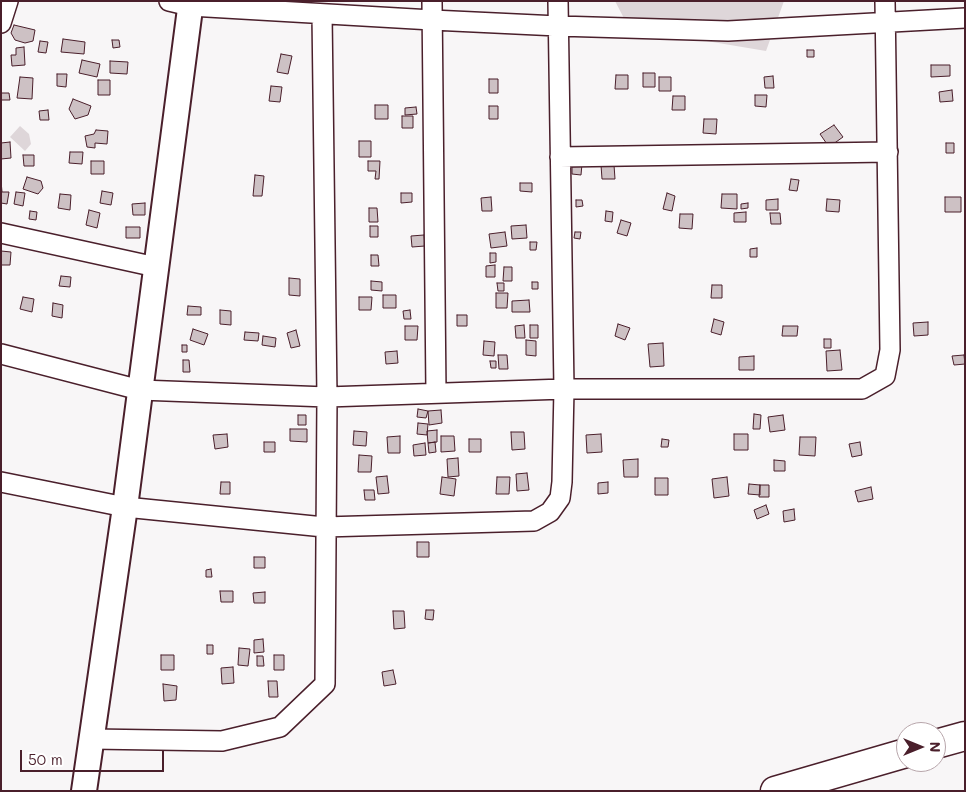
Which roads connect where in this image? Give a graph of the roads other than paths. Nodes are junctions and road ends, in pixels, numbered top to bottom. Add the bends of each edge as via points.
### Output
1 (8, 1) edge
2 (558, 1) edge
3 (886, 1) edge
4 (183, 3) edge
5 (315, 10) edge
6 (432, 11) edge
7 (965, 18) edge
8 (886, 22) junction
9 (1, 23) edge
10 (558, 26) junction
11 (888, 152) junction
12 (560, 157) junction
13 (1, 233) edge
14 (156, 267) junction
15 (1, 354) edge
16 (564, 389) junction
17 (140, 390) junction
18 (436, 393) junction
19 (327, 397) junction
20 (1, 482) edge
21 (125, 507) junction
22 (324, 528) junction
23 (965, 736) edge
24 (92, 739) junction
25 (946, 741) edge
26 (896, 756) edge
27 (84, 791) edge
28 (775, 791) edge

1 - 9 street
2 - 10 street
3 - 8 street
4 - 5 street
4 - 14 street
5 - 6 street
5 - 19 street
6 - 10 street
6 - 18 street
7 - 8 street
8 - 10 street via 728,31
8 - 11 street
10 - 12 street
11 - 12 street
11 - 16 street via 890,350 885,376 862,389
12 - 16 street
13 - 14 street
14 - 17 street
15 - 17 street
16 - 18 street
16 - 22 street via 562,482 560,498 550,512 534,521
17 - 19 street
17 - 21 street
18 - 19 street
19 - 22 street
20 - 21 street
21 - 22 street
21 - 24 street
22 - 24 street via 325,684 280,727 222,741
23 - 25 main road
24 - 27 street
26 - 28 main road

